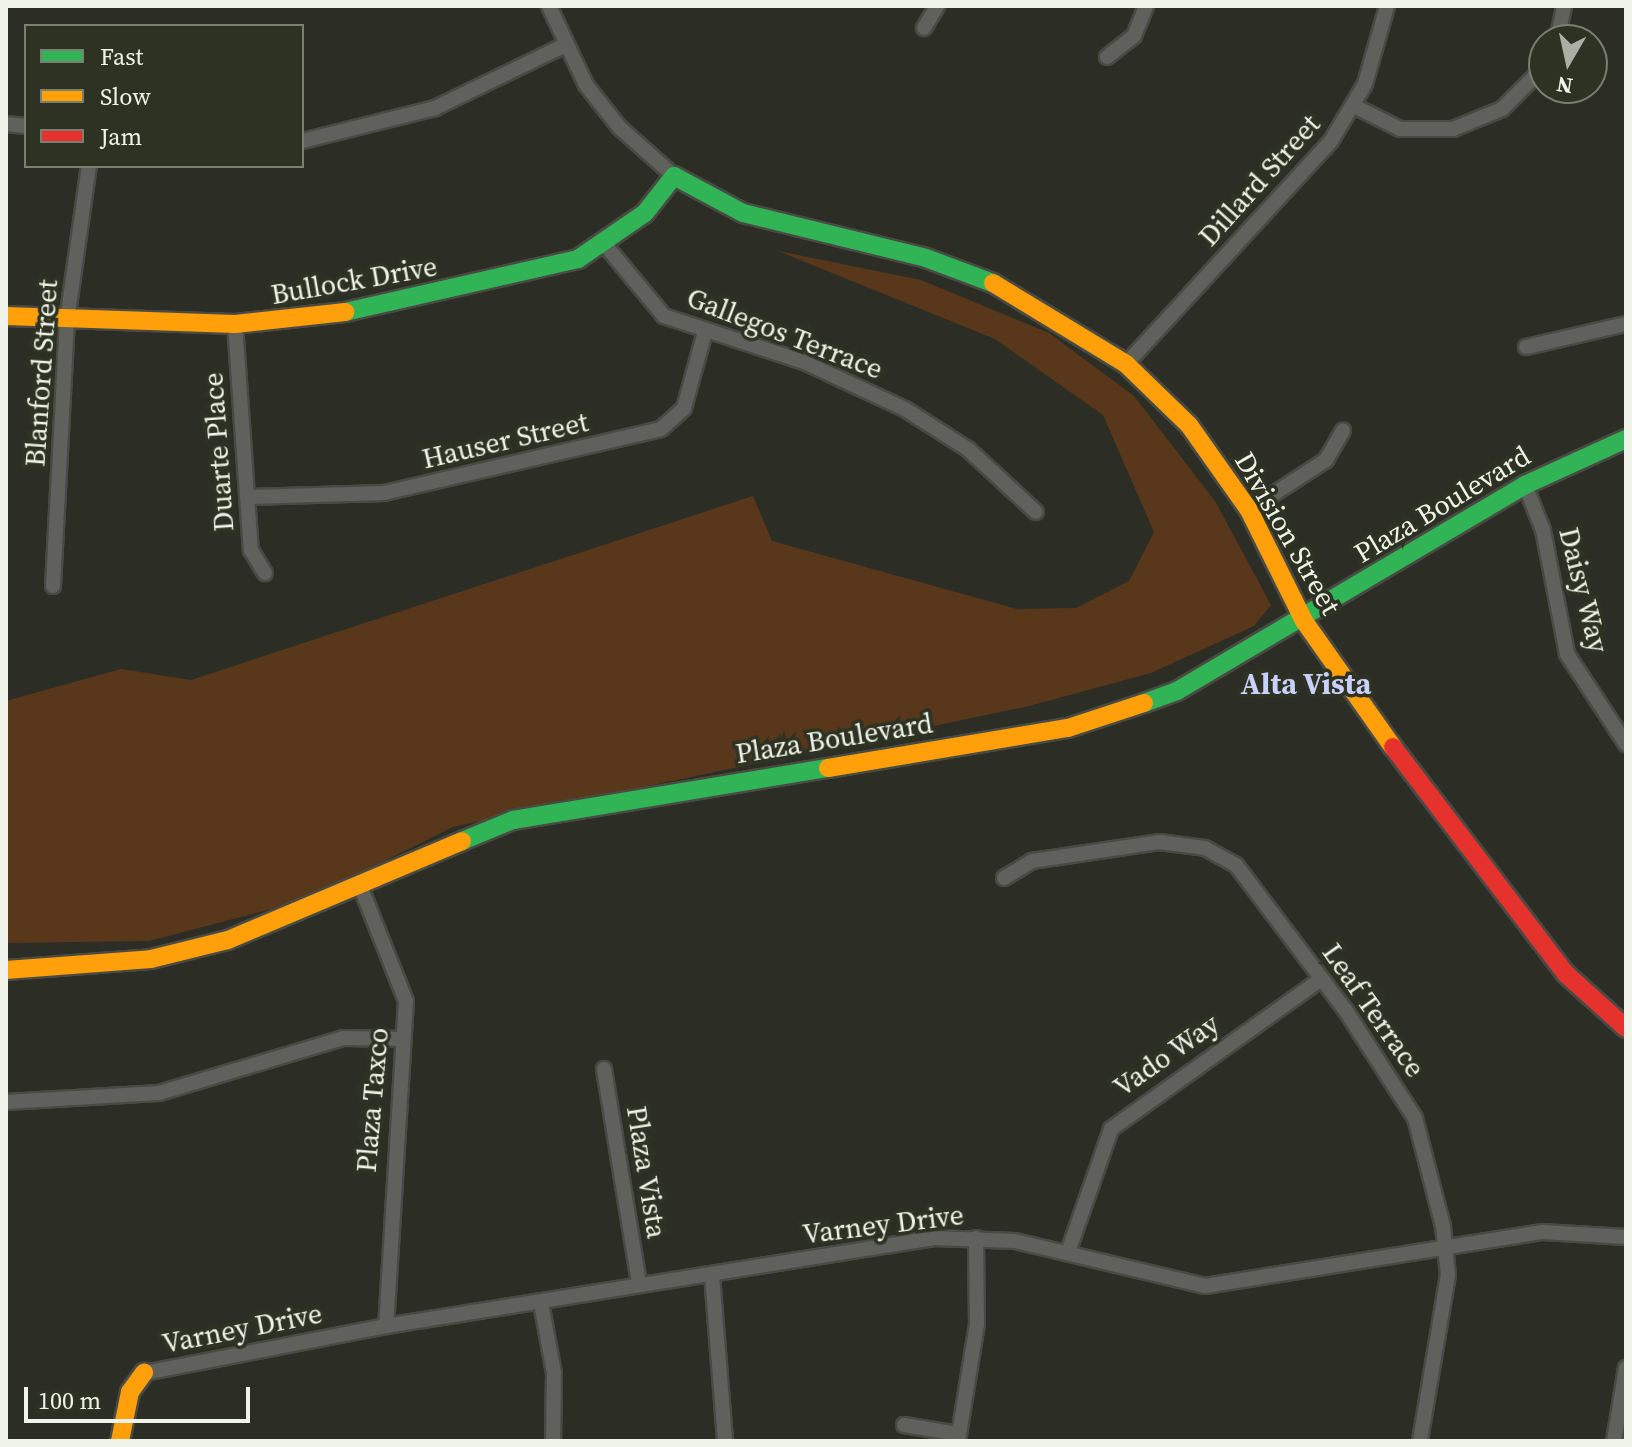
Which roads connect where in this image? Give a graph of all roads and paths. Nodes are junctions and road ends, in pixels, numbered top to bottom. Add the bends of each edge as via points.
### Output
1 (549, 6) edge
2 (937, 6) edge
3 (1146, 6) edge
4 (1387, 6) edge
5 (924, 28) dead end
6 (563, 46) junction
7 (1107, 57) dead end
8 (1528, 83) edge
9 (1354, 106) junction
10 (304, 141) edge
11 (89, 168) edge
12 (674, 176) junction
13 (606, 246) junction
14 (6, 316) edge
15 (67, 320) junction
16 (235, 324) junction
17 (1626, 324) edge
18 (705, 332) junction
19 (1526, 347) dead end
20 (1126, 364) junction
21 (1343, 431) dead end
22 (1626, 439) edge
23 (1525, 485) junction
24 (249, 497) junction
25 (1249, 510) junction
26 (1036, 512) dead end
27 (265, 573) dead end
28 (53, 586) dead end
29 (1304, 621) junction
30 (1626, 744) edge
31 (1004, 878) dead end
32 (361, 888) junction
33 (6, 970) edge
34 (1321, 979) junction
35 (1626, 1028) edge
36 (403, 1039) junction
37 (604, 1069) dead end
38 (6, 1102) edge
39 (1626, 1237) edge
40 (976, 1238) junction
41 (1446, 1249) junction
42 (1068, 1252) junction
43 (712, 1275) junction
44 (639, 1283) junction
45 (541, 1303) junction
46 (386, 1326) junction
47 (1626, 1368) edge
48 (144, 1373) joint
49 (904, 1425) dead end
50 (958, 1437) edge
51 (120, 1441) edge
52 (553, 1441) edge
53 (725, 1441) edge
54 (1420, 1441) edge
55 (1614, 1441) edge

1 - 6 street, Division Street
2 - 5 street
3 - 7 street via 1134,36
4 - 9 street, Dillard Street
6 - 10 street via 435,108
6 - 12 street, Division Street via 619,127
8 - 9 street via 1502,109 1453,129 1400,129
9 - 20 street, Dillard Street via 1331,141
11 - 15 street, Blanford Street
12 - 13 main road, Bullock Drive
12 - 20 main road, Division Street via 743,213 962,270 1034,303
13 - 16 main road, Bullock Drive via 550,269 368,310
13 - 18 street, Gallegos Terrace via 648,304
14 - 15 main road, Bullock Drive
15 - 16 main road, Bullock Drive
15 - 28 street, Blanford Street
16 - 24 street, Duarte Place
17 - 19 street
18 - 24 street, Hauser Street via 684,408 661,429 384,493
18 - 26 street, Gallegos Terrace via 804,362 905,409 969,450
20 - 25 main road, Division Street via 1189,425
21 - 25 street via 1326,460
22 - 23 main road, Plaza Boulevard
23 - 29 main road, Plaza Boulevard
23 - 30 street, Daisy Way via 1543,530 1567,654
24 - 27 street, Duarte Place via 251,550
25 - 29 main road, Division Street
29 - 32 main road, Plaza Boulevard via 1177,691 1068,728 513,820
29 - 35 main road, Division Street via 1566,974
31 - 34 street, Leaf Terrace via 1032,861 1159,842 1194,844 1236,865
32 - 33 main road, Plaza Boulevard via 228,940 151,959
32 - 36 street, Plaza Taxco via 396,965 406,1001
34 - 41 street, Leaf Terrace via 1415,1118
34 - 42 street, Vado Way via 1111,1129
36 - 38 street via 343,1038 159,1093
36 - 46 street, Plaza Taxco
37 - 44 street, Plaza Vista
39 - 41 street, Varney Drive via 1543,1232
40 - 42 street, Varney Drive
40 - 43 street, Varney Drive
40 - 50 street via 977,1324
41 - 42 street, Varney Drive via 1205,1286 1144,1277
41 - 54 street, Leaf Terrace
43 - 44 street, Varney Drive
43 - 53 street
44 - 45 street, Varney Drive
45 - 46 street, Varney Drive
45 - 52 street via 554,1373
46 - 48 street, Varney Drive
47 - 55 street
48 - 51 main road via 130,1392
49 - 50 street

